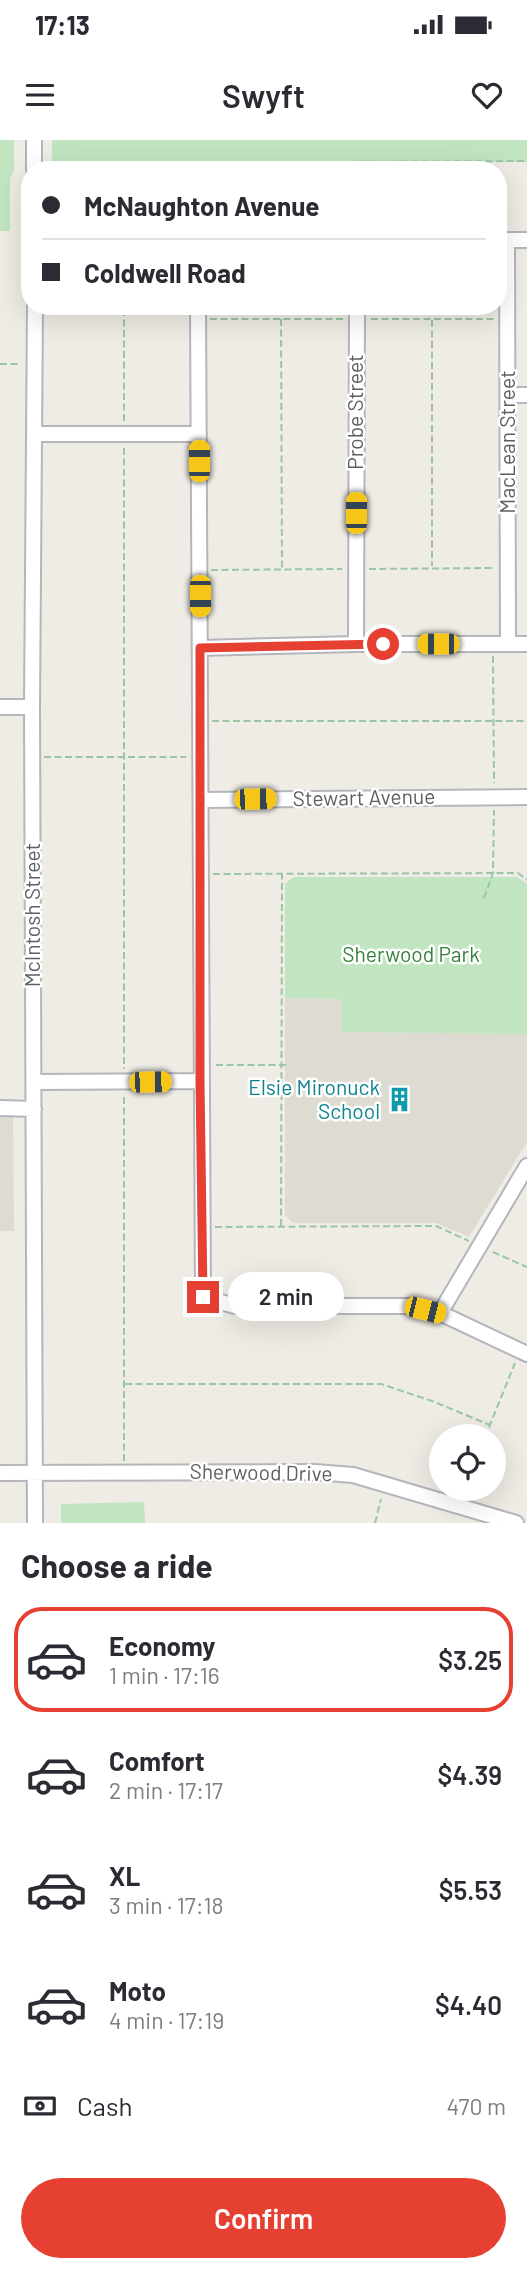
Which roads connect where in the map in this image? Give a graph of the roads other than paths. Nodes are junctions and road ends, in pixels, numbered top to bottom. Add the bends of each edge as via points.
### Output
1 (34, 140) edge
2 (34, 161) edge
3 (507, 240) edge
4 (527, 240) edge
5 (34, 315) edge
6 (198, 315) edge
7 (356, 315) edge
8 (506, 315) edge
9 (509, 396) junction
10 (527, 396) edge
11 (35, 434) junction
12 (199, 434) junction
13 (356, 644) junction
14 (508, 644) junction
15 (527, 644) edge
16 (200, 648) junction
17 (0, 707) edge
18 (32, 707) junction
19 (527, 797) edge
20 (202, 800) junction
21 (200, 1081) junction
22 (34, 1082) junction
23 (0, 1108) edge
24 (34, 1109) junction
25 (527, 1166) edge
26 (440, 1314) junction
27 (524, 1352) edge
28 (0, 1473) edge
29 (35, 1473) junction
30 (465, 1508) junction
31 (36, 1523) edge
32 (460, 1523) edge
33 (516, 1523) edge

1 - 2 street
3 - 4 street
5 - 11 street, McIntosh Street
6 - 12 street
7 - 13 street, Probe Street
8 - 9 street, MacLean Street
9 - 10 street
9 - 14 street, MacLean Street
11 - 12 street
11 - 18 street, McIntosh Street
12 - 16 street
13 - 14 street
13 - 16 street
14 - 15 street
16 - 20 street
17 - 18 street
18 - 22 street, McIntosh Street
19 - 20 street, Stewart Avenue
20 - 21 street
21 - 22 street
21 - 26 street via 203,1297 235,1306 409,1306
22 - 24 street, McIntosh Street
23 - 24 street
24 - 29 street, McIntosh Street
25 - 26 street
26 - 27 street
28 - 29 street, Sherwood Drive
29 - 30 street, Sherwood Drive via 353,1475
29 - 31 street, McIntosh Street
30 - 32 street
30 - 33 street, Sherwood Drive

